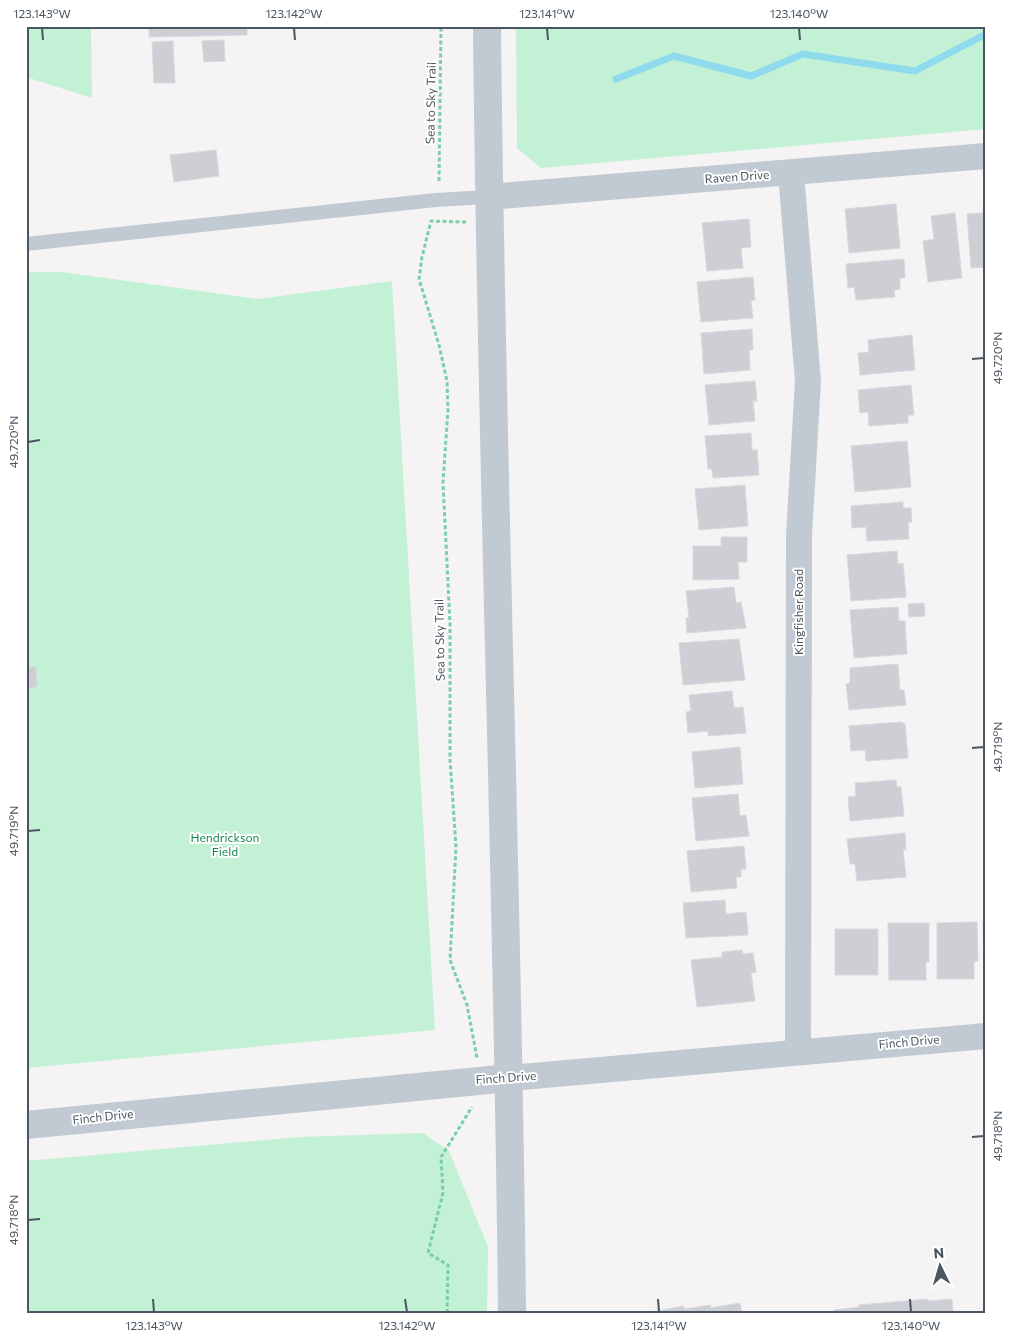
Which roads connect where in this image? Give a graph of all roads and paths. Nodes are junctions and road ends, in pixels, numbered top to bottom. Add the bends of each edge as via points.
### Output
1 (442, 26) edge
2 (487, 26) edge
3 (986, 156) edge
4 (791, 173) junction
5 (439, 181) dead end
6 (488, 197) junction
7 (474, 222) dead end
8 (26, 244) edge
9 (986, 1036) edge
10 (798, 1052) junction
11 (477, 1060) dead end
12 (510, 1078) junction
13 (477, 1099) dead end
14 (26, 1125) edge
15 (447, 1313) edge
16 (512, 1313) edge

1 - 5 path, Sea to Sky Trail
2 - 6 street
3 - 4 street, Raven Drive
4 - 6 street, Raven Drive
4 - 10 street, Kingfisher Road via 808,381 799,536
6 - 8 lane
6 - 12 street
7 - 11 path, Sea to Sky Trail via 431,221 419,279 447,381 443,483 450,624 450,759 456,848 450,960 467,1004
9 - 10 street, Finch Drive
10 - 12 street, Finch Drive
12 - 14 street, Finch Drive
12 - 16 street
13 - 15 path via 441,1157 443,1193 428,1253 448,1265

